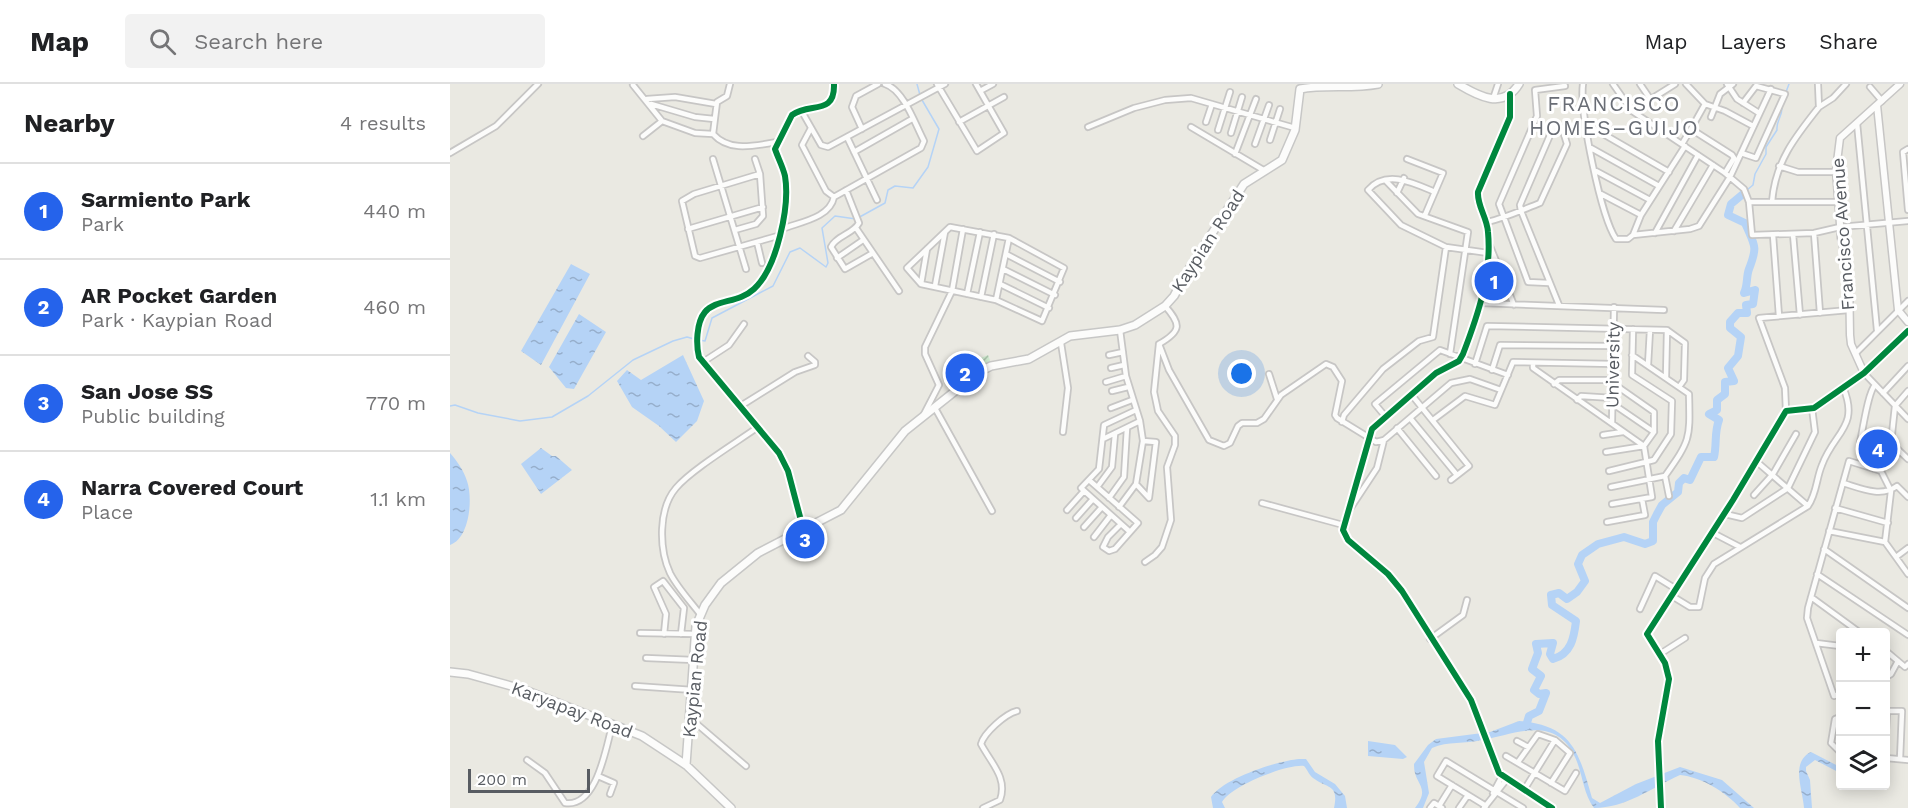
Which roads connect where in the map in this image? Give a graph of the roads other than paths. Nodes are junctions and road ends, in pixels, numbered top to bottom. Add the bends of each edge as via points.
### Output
1 (538, 84) edge
2 (730, 84) edge
3 (834, 84) edge
4 (878, 84) edge
5 (885, 84) edge
6 (945, 84) edge
7 (976, 84) edge
8 (993, 84) edge
9 (1378, 84) edge
10 (1458, 84) edge
11 (1497, 84) edge
12 (1519, 84) edge
13 (1583, 84) edge
14 (1613, 84) edge
15 (1640, 84) edge
16 (1662, 84) edge
17 (1675, 84) edge
18 (1686, 84) edge
19 (1818, 84) edge
20 (1846, 84) edge
21 (1900, 84) edge
22 (633, 85) edge
23 (1730, 85) edge
24 (1868, 85) edge
25 (938, 86) edge
26 (1299, 86) edge
27 (1565, 86) dead end
28 (1771, 89) junction
29 (1667, 90) junction
30 (980, 91) junction
31 (1230, 92) dead end
32 (1510, 94) junction
33 (1004, 97) dead end
34 (1242, 97) dead end
35 (1256, 99) dead end
36 (1492, 100) junction
37 (1651, 100) junction
38 (649, 102) junction
39 (1743, 103) junction
40 (1880, 103) junction
41 (716, 104) junction
42 (1212, 104) junction
43 (1705, 104) junction
44 (988, 105) junction
45 (1269, 105) dead end
46 (905, 106) junction
47 (1715, 107) junction
48 (1819, 107) junction
49 (1225, 109) junction
50 (1280, 109) dead end
51 (801, 110) junction
52 (1632, 111) junction
53 (1238, 112) junction
54 (1759, 113) junction
55 (1251, 116) junction
56 (1711, 117) dead end
57 (714, 119) junction
58 (912, 119) junction
59 (1264, 120) junction
60 (662, 121) junction
61 (959, 122) junction
62 (1206, 122) dead end
63 (1276, 123) junction
64 (1857, 123) junction
65 (1586, 124) junction
66 (1753, 126) junction
67 (1088, 127) dead end
68 (1191, 127) dead end
69 (811, 128) junction
70 (1295, 128) junction
71 (862, 129) junction
72 (1691, 129) junction
73 (1218, 130) dead end
74 (1231, 133) dead end
75 (713, 134) junction
76 (643, 135) dead end
77 (847, 137) junction
78 (1270, 140) dead end
79 (778, 142) junction
80 (1255, 144) dead end
81 (1684, 145) junction
82 (1591, 148) junction
83 (1908, 149) edge
84 (854, 152) junction
85 (450, 153) edge
86 (1741, 153) junction
87 (1235, 154) junction
88 (1698, 155) junction
89 (712, 159) dead end
90 (755, 159) dead end
91 (1407, 159) dead end
92 (1713, 165) junction
93 (1779, 166) junction
94 (1265, 171) junction
95 (1596, 171) junction
96 (1669, 172) junction
97 (1836, 172) junction
98 (1725, 173) junction
99 (760, 174) junction
100 (1730, 177) junction
101 (869, 178) junction
102 (1404, 178) junction
103 (1386, 181) junction
104 (722, 185) junction
105 (1659, 186) junction
106 (846, 190) junction
107 (1435, 192) junction
108 (1397, 193) junction
109 (1601, 194) junction
110 (834, 197) junction
111 (877, 200) dead end
112 (1650, 200) junction
113 (1749, 201) junction
114 (1773, 202) junction
115 (1839, 202) junction
116 (763, 207) junction
117 (1908, 210) edge
118 (1521, 211) junction
119 (1425, 215) junction
120 (1641, 215) junction
121 (731, 217) junction
122 (1504, 218) junction
123 (1908, 221) edge
124 (1487, 222) junction
125 (1889, 223) junction
126 (1867, 225) junction
127 (1840, 227) junction
128 (856, 228) junction
129 (688, 229) junction
130 (963, 229) junction
131 (735, 230) junction
132 (945, 231) junction
133 (1674, 231) junction
134 (781, 232) junction
135 (980, 232) junction
136 (1655, 233) junction
137 (1814, 233) junction
138 (994, 234) junction
139 (1793, 234) junction
140 (1633, 235) junction
141 (1773, 235) junction
142 (1009, 238) junction
143 (863, 240) junction
144 (757, 242) junction
145 (1489, 242) junction
146 (740, 246) junction
147 (1446, 247) junction
148 (927, 249) junction
149 (1466, 249) junction
150 (873, 253) junction
151 (1488, 253) junction
152 (1006, 254) junction
153 (837, 258) junction
154 (762, 263) dead end
155 (746, 269) dead end
156 (1003, 269) junction
157 (1060, 282) junction
158 (1549, 283) junction
159 (921, 284) junction
160 (1000, 284) junction
161 (935, 286) junction
162 (899, 291) dead end
163 (952, 291) junction
164 (967, 294) junction
165 (1055, 295) junction
166 (981, 297) junction
167 (996, 300) junction
168 (1908, 301) edge
169 (1481, 303) junction
170 (1514, 305) junction
171 (1558, 305) junction
172 (1165, 306) junction
173 (1614, 307) junction
174 (1049, 308) junction
175 (1664, 310) dead end
176 (1849, 310) junction
177 (1898, 310) junction
178 (1820, 313) junction
179 (1800, 315) junction
180 (1779, 316) junction
181 (1908, 322) edge
182 (744, 324) dead end
183 (1615, 328) junction
184 (1633, 329) junction
185 (1120, 330) junction
186 (1650, 330) junction
187 (1667, 330) junction
188 (1877, 330) junction
189 (1908, 331) edge
190 (1060, 343) junction
191 (1159, 344) junction
192 (1614, 346) junction
193 (1123, 352) junction
194 (1856, 353) junction
195 (1450, 354) junction
196 (1109, 355) dead end
197 (1632, 355) junction
198 (808, 356) dead end
199 (1461, 359) junction
200 (703, 362) junction
201 (1533, 363) junction
202 (1474, 364) junction
203 (1614, 364) junction
204 (1124, 365) junction
205 (1648, 365) junction
206 (1908, 366) edge
207 (1111, 368) dead end
208 (1492, 370) junction
209 (1864, 373) junction
210 (1269, 374) dead end
211 (1508, 375) junction
212 (1126, 376) junction
213 (1665, 377) junction
214 (1106, 382) dead end
215 (1614, 382) junction
216 (1554, 384) junction
217 (1875, 386) junction
218 (1128, 387) junction
219 (1679, 387) junction
220 (1843, 387) junction
221 (1501, 390) junction
222 (1112, 391) dead end
223 (1908, 392) edge
224 (1882, 393) junction
225 (1411, 394) junction
226 (1277, 399) junction
227 (1132, 400) junction
228 (1577, 400) junction
229 (1613, 401) junction
230 (1895, 406) junction
231 (739, 407) junction
232 (1423, 407) junction
233 (935, 408) junction
234 (1111, 408) dead end
235 (1812, 408) junction
236 (1136, 410) junction
237 (1786, 411) junction
238 (1385, 416) junction
239 (1907, 416) edge
240 (1410, 418) junction
241 (921, 420) junction
242 (1433, 420) junction
243 (1140, 421) junction
244 (1342, 422) junction
245 (1612, 423) junction
246 (758, 427) junction
247 (1127, 428) junction
248 (1397, 428) junction
249 (1063, 432) dead end
250 (1623, 432) junction
251 (1654, 432) junction
252 (1114, 434) junction
253 (1796, 434) dead end
254 (1603, 435) dead end
255 (1367, 438) junction
256 (1103, 439) junction
257 (1384, 440) junction
258 (1143, 441) junction
259 (1860, 442) dead end
260 (1891, 443) junction
261 (1644, 446) junction
262 (1606, 452) dead end
263 (1908, 459) edge
264 (1646, 462) junction
265 (1757, 462) junction
266 (1609, 471) dead end
267 (1881, 471) junction
268 (1773, 474) junction
269 (1457, 475) junction
270 (1436, 476) dead end
271 (1665, 476) junction
272 (1649, 479) junction
273 (1089, 480) junction
274 (1451, 480) dead end
275 (1843, 483) junction
276 (1136, 484) junction
277 (1098, 486) junction
278 (1611, 487) dead end
279 (1788, 488) junction
280 (1084, 491) junction
281 (1890, 491) junction
282 (1754, 495) dead end
283 (1669, 496) dead end
284 (1908, 497) edge
285 (1109, 498) junction
286 (1642, 498) junction
287 (1093, 499) junction
288 (1262, 503) dead end
289 (1612, 504) dead end
290 (1808, 506) junction
291 (1102, 507) junction
292 (1119, 507) junction
293 (1835, 508) junction
294 (1067, 510) dead end
295 (992, 511) dead end
296 (1347, 513) junction
297 (1725, 514) junction
298 (1111, 515) junction
299 (1076, 518) dead end
300 (1607, 522) dead end
301 (1888, 523) junction
302 (1121, 524) junction
303 (1343, 525) junction
304 (1084, 527) dead end
305 (1129, 531) junction
306 (1829, 531) junction
307 (804, 532) junction
308 (1713, 533) junction
309 (1094, 537) dead end
310 (1885, 542) junction
311 (1740, 547) junction
312 (1908, 548) edge
313 (1824, 549) junction
314 (1896, 557) junction
315 (1145, 562) dead end
316 (1817, 574) junction
317 (1908, 574) edge
318 (1676, 589) junction
319 (1672, 596) junction
320 (1811, 597) junction
321 (1467, 600) dead end
322 (1908, 608) edge
323 (1640, 609) dead end
324 (700, 614) junction
325 (1852, 628) edge
326 (640, 633) dead end
327 (664, 633) junction
328 (681, 634) junction
329 (696, 634) junction
330 (1908, 635) edge
331 (1685, 638) dead end
332 (1430, 639) junction
333 (1816, 643) junction
334 (1836, 645) edge
335 (1660, 654) junction
336 (1890, 654) edge
337 (646, 658) dead end
338 (694, 660) junction
339 (1898, 661) junction
340 (1908, 664) edge
341 (450, 672) edge
342 (1890, 675) edge
343 (635, 686) dead end
344 (693, 690) junction
345 (1836, 695) edge
346 (1017, 711) dead end
347 (1890, 711) edge
348 (691, 719) junction
349 (1836, 719) edge
350 (612, 726) junction
351 (1555, 740) junction
352 (1517, 741) dead end
353 (1528, 747) junction
354 (1836, 748) edge
355 (1506, 756) dead end
356 (1890, 758) edge
357 (1900, 759) junction
358 (527, 760) dead end
359 (1908, 760) edge
360 (1518, 762) junction
361 (686, 765) junction
362 (746, 766) dead end
363 (1536, 772) junction
364 (1576, 773) dead end
365 (598, 776) junction
366 (1504, 777) junction
367 (1551, 783) junction
368 (1452, 785) junction
369 (1524, 790) junction
370 (1496, 791) junction
371 (610, 794) dead end
372 (1468, 795) junction
373 (1436, 806) edge
374 (1485, 807) edge
375 (731, 808) edge
376 (983, 808) edge
377 (1459, 808) edge
378 (1523, 808) edge
379 (1552, 808) edge
380 (1661, 808) edge

1 - 85 street via 496,126
2 - 41 street via 727,96
3 - 51 street via 828,104
4 - 71 street via 856,96 852,107
5 - 46 street via 893,87
6 - 25 street
7 - 30 street
8 - 30 street
9 - 26 main road, Kaypian Road
10 - 36 main road
11 - 36 street
12 - 32 main road
13 - 65 street via 1581,104
14 - 52 street
15 - 37 street
16 - 29 street
17 - 29 street
18 - 43 street
19 - 48 street
20 - 48 street
21 - 40 street, Francisco Avenue
22 - 38 street
23 - 39 street
23 - 47 street via 1720,94
24 - 40 street
25 - 46 street
25 - 61 street
26 - 70 main road, Kaypian Road
27 - 122 street via 1535,90 1537,116 1499,204
28 - 39 street via 1756,86
28 - 54 street
28 - 86 street via 1785,97 1756,158
29 - 37 street
30 - 44 street
31 - 49 street
32 - 36 main road
32 - 124 street via 1510,117 1478,192
33 - 44 street
34 - 53 street
35 - 55 street
37 - 52 street
38 - 41 street via 675,97
38 - 57 street
38 - 60 street
39 - 54 street
40 - 64 street, Francisco Avenue
40 - 125 street
41 - 57 street
42 - 49 street
42 - 62 street
42 - 67 street via 1191,98 1165,100
43 - 47 street
43 - 72 street
44 - 61 street
44 - 61 street via 1004,133 977,151
45 - 59 street
46 - 58 street
46 - 71 street
47 - 56 street
47 - 66 street
48 - 93 street via 1787,148
49 - 53 street
49 - 73 street
50 - 63 street
51 - 69 street
51 - 79 street via 792,115
52 - 81 street
53 - 55 street
53 - 74 street
54 - 66 street
55 - 59 street
55 - 87 street
57 - 75 street
58 - 84 street
58 - 101 street via 924,141 921,148
59 - 63 street
59 - 80 street
60 - 75 street via 695,133
60 - 76 street
63 - 70 street
63 - 78 street
64 - 97 street, Francisco Avenue via 1840,138
64 - 126 street
65 - 82 street
65 - 96 street
66 - 86 street
68 - 87 street
69 - 77 street via 821,145 828,147
69 - 110 street via 802,146 826,191
70 - 94 main road, Kaypian Road via 1282,160
71 - 77 street
72 - 81 street
72 - 98 street via 1734,156
75 - 79 street via 719,141 740,148
77 - 84 street
79 - 134 street via 775,149 785,176
81 - 88 street
81 - 96 street
82 - 95 street
82 - 105 street
83 - 117 street via 1903,152
84 - 101 street
86 - 100 street
87 - 94 street
88 - 92 street
88 - 136 street
89 - 104 street
90 - 99 street
91 - 107 street via 1443,173
92 - 98 street
92 - 133 street
93 - 97 street via 1798,172
93 - 114 street
94 - 172 main road, Kaypian Road via 1244,184
95 - 109 street
95 - 112 street
96 - 105 street
97 - 115 street, Francisco Avenue
98 - 100 street
99 - 104 street
99 - 116 street
100 - 113 street via 1744,189
100 - 133 street via 1699,226
101 - 106 street
101 - 111 street
102 - 103 street
102 - 107 street
102 - 108 street
103 - 108 street
103 - 147 street via 1373,184 1368,190 1370,194 1401,225
104 - 121 street
104 - 129 street via 682,201
105 - 112 street
106 - 110 street
106 - 128 street via 859,217
107 - 119 street
108 - 119 street via 1418,214
109 - 120 street
109 - 140 street via 1614,236 1621,240
110 - 134 street via 826,212
112 - 120 street
113 - 114 street
113 - 141 street via 1752,235
114 - 115 street
115 - 127 street, Francisco Avenue
116 - 121 street
116 - 131 street via 760,221
118 - 118 street via 1520,205 1554,126 1562,128 1567,144 1540,203
118 - 122 street
118 - 158 street
119 - 149 street via 1465,229
120 - 140 street
121 - 129 street
121 - 131 street
122 - 124 street
122 - 158 street via 1528,282
123 - 125 street
124 - 145 street
125 - 126 street
125 - 177 street
126 - 127 street
126 - 188 street
127 - 137 street
127 - 176 street, Francisco Avenue via 1849,273
128 - 143 street
128 - 153 street via 832,244
129 - 146 street via 697,258
130 - 132 street via 950,227
130 - 135 street
130 - 163 street
131 - 146 street
132 - 148 street
132 - 161 street
133 - 136 street
134 - 144 street
134 - 200 street via 776,253 755,288 736,301 714,304 703,314 697,347
135 - 138 street
135 - 164 street
136 - 140 street
137 - 139 street
137 - 178 street
138 - 142 street
138 - 166 street
139 - 141 street
139 - 179 street
141 - 180 street
142 - 152 street
142 - 157 street via 1064,268
143 - 150 street
143 - 153 street
144 - 146 street
144 - 154 street
145 - 151 street
145 - 170 street
146 - 155 street
147 - 149 street
147 - 244 street via 1433,337 1419,341 1383,369
148 - 159 street
148 - 159 street via 907,268
149 - 151 street
149 - 195 street
150 - 153 street via 845,270
150 - 162 street
151 - 169 street
152 - 156 street
152 - 157 street
156 - 160 street
156 - 165 street
157 - 165 street
158 - 171 street
159 - 161 street
160 - 167 street
160 - 174 street
161 - 163 street
163 - 164 street
163 - 241 street via 925,347 939,385
164 - 166 street
165 - 174 street
166 - 167 street
167 - 174 street via 1040,321
168 - 177 street
169 - 170 street
169 - 199 street
170 - 171 street
171 - 173 street
172 - 185 main road, Kaypian Road via 1146,320
172 - 191 street via 1178,327 1172,337
173 - 175 street
173 - 183 street, University
176 - 178 street
176 - 194 street, Francisco Avenue via 1851,344
177 - 181 street
177 - 188 street
178 - 179 street
179 - 180 street
180 - 237 street via 1762,316 1759,321 1785,388
182 - 200 street via 729,345
183 - 184 street
183 - 192 street, University
183 - 202 street via 1487,326
184 - 186 street
184 - 197 street
185 - 190 main road, Kaypian Road via 1083,333
185 - 193 street
186 - 187 street
186 - 205 street
187 - 213 street
187 - 219 street via 1685,343 1684,380
188 - 194 street
189 - 209 street
190 - 233 main road, Kaypian Road via 1029,360 991,366 979,372
190 - 249 street via 1068,388
191 - 226 street via 1169,370 1209,440 1218,445 1230,442 1242,423 1264,419
191 - 315 street via 1154,392 1158,411 1175,436 1167,467 1171,520 1162,547
192 - 203 street, University
192 - 208 street via 1500,345
193 - 196 street
193 - 204 street
194 - 209 street, Francisco Avenue
195 - 199 street
195 - 238 street via 1440,350 1375,404
197 - 205 street
197 - 264 street via 1632,375 1672,401 1671,435 1654,460
198 - 231 street via 815,365 795,372
199 - 202 street
199 - 225 street
200 - 231 street
201 - 203 street
201 - 211 street via 1513,362
201 - 216 street via 1533,368
202 - 208 street
203 - 215 street, University
204 - 207 street
204 - 212 street
205 - 213 street
206 - 224 street
208 - 211 street
209 - 217 street
209 - 220 street
210 - 226 street
211 - 221 street
212 - 214 street
212 - 218 street
213 - 219 street
215 - 216 street via 1559,380
215 - 229 street, University
215 - 251 street via 1654,412
216 - 228 street
217 - 224 street
217 - 259 street via 1869,391
218 - 222 street
218 - 227 street
219 - 271 street via 1689,394 1689,436
220 - 235 street
220 - 290 street via 1850,403 1848,425 1822,464
221 - 232 street via 1470,379 1460,380
221 - 242 street via 1496,405 1465,396
223 - 230 street
224 - 230 street
225 - 232 street
225 - 238 street
226 - 244 street via 1326,364 1330,365 1342,381 1335,415
227 - 234 street
227 - 236 street
228 - 229 street via 1581,396
228 - 245 street
229 - 245 street, University
229 - 251 street
230 - 239 street
230 - 260 street
231 - 246 street
232 - 240 street
232 - 242 street
233 - 241 main road, Kaypian Road
233 - 295 street
235 - 237 street
235 - 279 street via 1815,432
236 - 243 street
236 - 256 street via 1104,425
237 - 265 street
238 - 255 street
240 - 248 street
240 - 269 street
241 - 307 main road, Kaypian Road via 897,440 841,510
242 - 269 street via 1469,466
243 - 247 street
243 - 258 street
244 - 255 street
245 - 250 street
246 - 307 street via 788,471
246 - 324 street via 680,484 670,499 662,531 663,553 670,574
247 - 252 street
247 - 285 street via 1124,477
248 - 257 street
248 - 270 street
250 - 254 street
250 - 261 street
251 - 261 street
252 - 256 street
252 - 277 street via 1112,467
253 - 268 street
255 - 257 street
255 - 296 street
256 - 273 street via 1100,468
257 - 296 street via 1377,468
258 - 276 street
258 - 276 street via 1156,442 1149,498
260 - 263 street
260 - 267 street
261 - 262 street
261 - 264 street
264 - 266 street
264 - 272 street
265 - 268 street
265 - 297 street
267 - 275 street via 1849,461
267 - 281 street
268 - 279 street
268 - 282 street
269 - 274 street
271 - 272 street
271 - 283 street
272 - 278 street
272 - 286 street via 1652,497
273 - 277 street
273 - 280 street via 1081,488
275 - 281 street via 1870,491
275 - 293 street
276 - 292 street
277 - 285 street
279 - 290 street
279 - 297 street via 1742,519
280 - 287 street
280 - 294 street
281 - 284 street via 1897,486
281 - 301 street
285 - 292 street
286 - 289 street
286 - 300 street via 1645,515
287 - 291 street
287 - 299 street
288 - 303 street
290 - 311 street
291 - 298 street
291 - 304 street
292 - 305 street via 1138,523
293 - 301 street
293 - 306 street
296 - 303 street
297 - 308 street
298 - 302 street
298 - 309 street
301 - 310 street
302 - 305 street
302 - 305 street via 1103,547 1115,549
303 - 332 street via 1344,536 1402,591
306 - 310 street
306 - 313 street
307 - 324 main road, Kaypian Road via 758,553 721,583
308 - 311 street
308 - 318 street
310 - 314 street
311 - 319 street via 1709,570 1699,607 1690,607
312 - 314 street
313 - 316 street
313 - 322 street
314 - 317 street
316 - 320 street
316 - 330 street
318 - 319 street
318 - 323 street via 1655,576
319 - 335 street via 1647,634
320 - 325 street
320 - 333 street via 1807,618
321 - 332 street via 1463,615
324 - 329 main road, Kaypian Road
326 - 327 street
327 - 328 street
327 - 328 street via 666,614 654,589 663,581 684,608
328 - 329 street
329 - 338 main road, Kaypian Road
331 - 335 street
332 - 366 street via 1471,700
333 - 334 street
333 - 345 street
335 - 380 street via 1669,679 1658,741
336 - 339 street
337 - 338 street
338 - 344 main road, Kaypian Road
339 - 340 street
339 - 342 street
341 - 350 main road, Karyapay Road via 522,689
343 - 344 street
344 - 348 main road, Kaypian Road
346 - 376 street via 1001,718 982,740 1003,789 1000,800
347 - 357 street via 1902,711
348 - 361 main road, Kaypian Road
348 - 362 street
349 - 354 street via 1830,743
350 - 361 main road, Karyapay Road via 642,736
350 - 365 street
351 - 353 street via 1538,734
351 - 363 street
351 - 367 street via 1570,753
352 - 353 street
353 - 360 street
355 - 360 street
356 - 357 street
357 - 359 street
358 - 365 street via 545,773 561,799 570,804 584,802
360 - 363 street
361 - 375 main road, Karyapay Road
363 - 367 street
363 - 369 street
364 - 367 street via 1565,791
365 - 371 street via 614,783
366 - 369 street
366 - 370 street
368 - 370 street via 1437,776 1446,761
368 - 372 street
368 - 373 street
369 - 379 street
370 - 374 street
370 - 378 street
372 - 374 street
372 - 377 street

